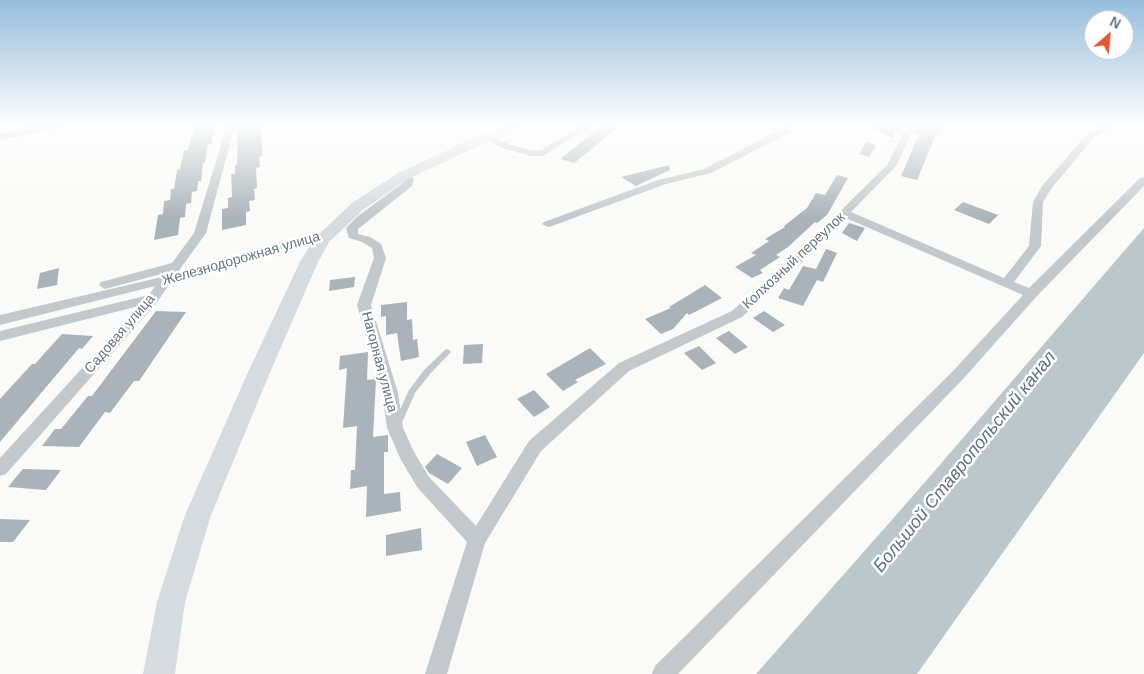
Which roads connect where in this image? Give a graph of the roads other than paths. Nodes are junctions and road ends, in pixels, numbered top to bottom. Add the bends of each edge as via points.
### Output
1 (222, 156) edge
2 (446, 156) edge
3 (736, 156) edge
4 (896, 156) edge
5 (1073, 156) edge
6 (403, 176) junction
7 (1144, 180) edge
8 (844, 213) junction
9 (548, 224) dead end
10 (322, 239) junction
11 (176, 266) junction
12 (165, 280) junction
13 (1007, 283) junction
14 (1031, 294) junction
15 (153, 298) junction
16 (0, 312) edge
17 (0, 320) edge
18 (0, 336) edge
19 (447, 352) dead end
20 (396, 428) junction
21 (0, 470) edge
22 (477, 540) junction
23 (159, 674) edge
24 (436, 674) edge
25 (663, 674) edge

1 - 11 street, Садовая улица via 200,233
2 - 6 main road, Железнодорожная улица
3 - 9 street via 707,171 662,182
4 - 8 street, Колхозный переулок via 891,166
5 - 13 street via 1038,202 1035,246
6 - 10 main road, Железнодорожная улица via 358,206
6 - 20 street, Нагорная улица via 409,180 408,184 352,228 353,236 377,246 380,258 364,306 390,393
7 - 14 street
8 - 13 street
8 - 22 street, Колхозный переулок via 737,314 624,368 535,446
10 - 12 street, Железнодорожная улица via 306,238
10 - 23 main road via 260,370 198,515 171,602
11 - 12 street, Садовая улица
11 - 16 street
12 - 15 street, Садовая улица
12 - 17 street, Железнодорожная улица
13 - 14 street
14 - 25 street via 959,374
15 - 18 street, Железнодорожная улица
15 - 21 street, Садовая улица
19 - 20 lane via 412,392
20 - 22 street, Нагорная улица via 423,482
22 - 24 street, Колхозный переулок

